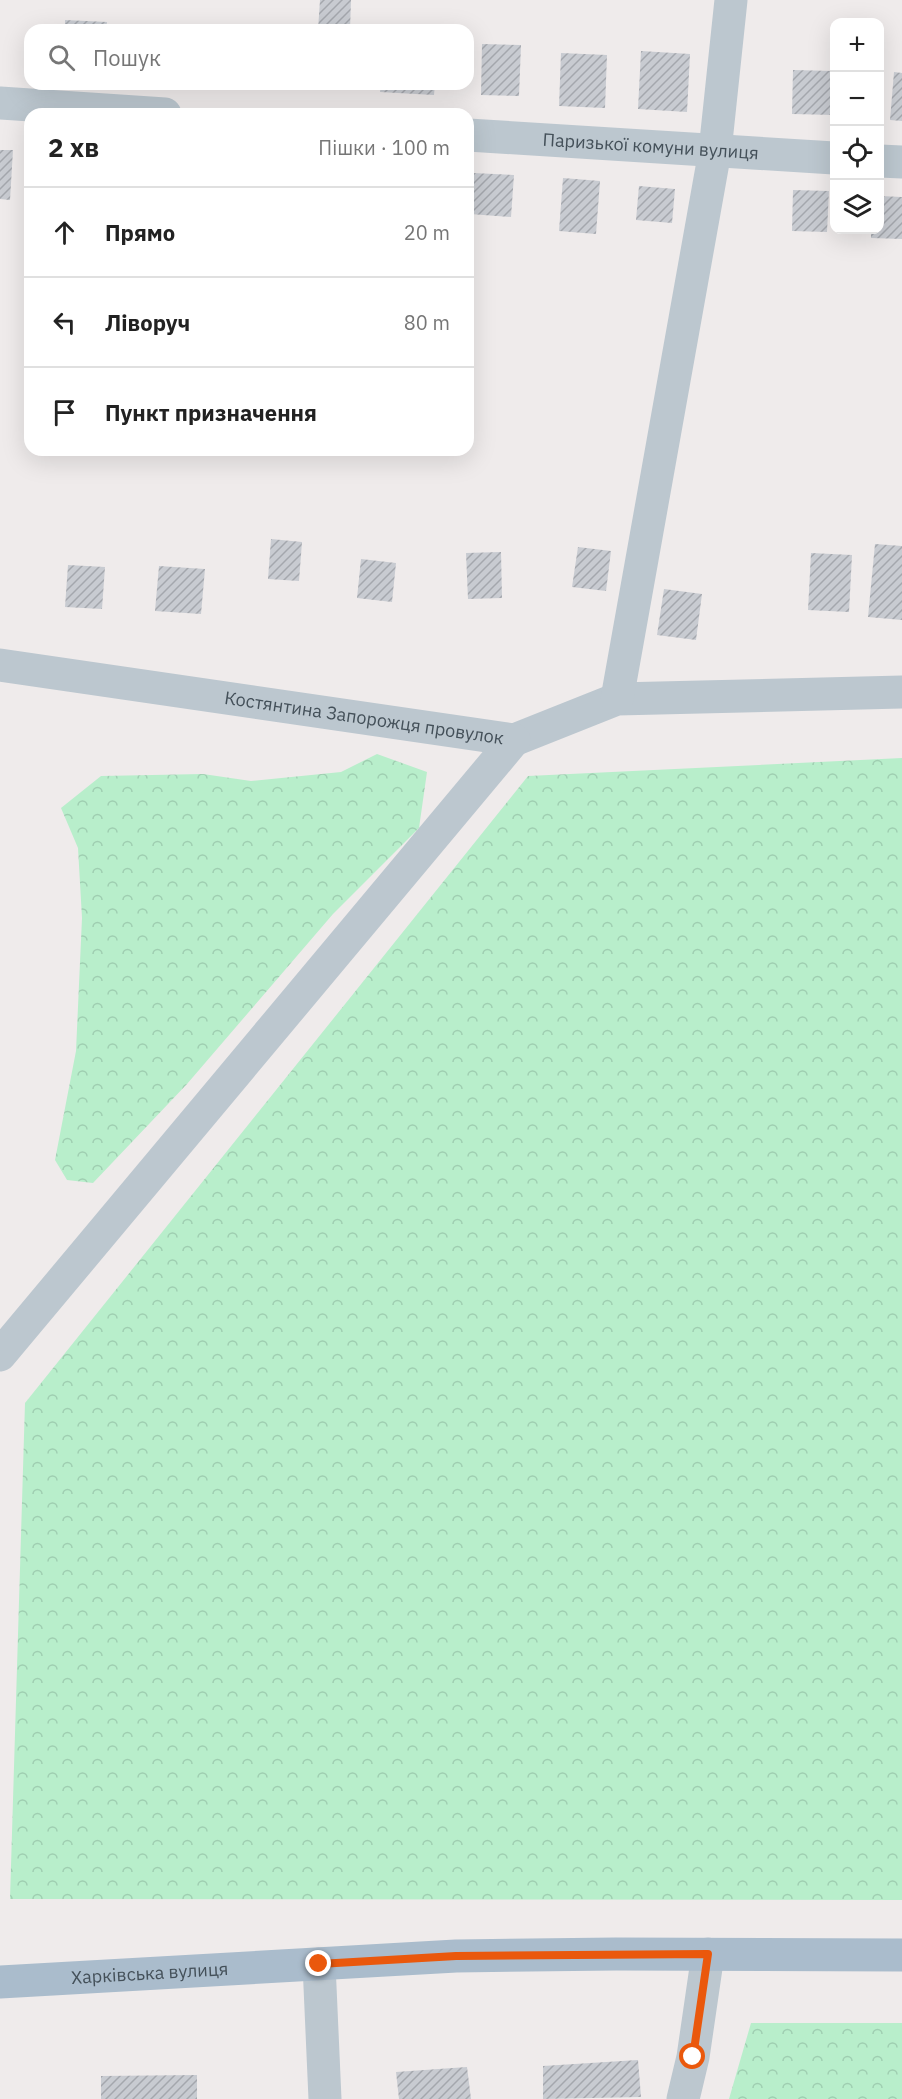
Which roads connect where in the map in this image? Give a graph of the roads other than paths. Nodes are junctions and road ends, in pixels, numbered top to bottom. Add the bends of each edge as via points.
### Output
1 (731, 0) edge
2 (0, 103) edge
3 (75, 108) edge
4 (474, 135) edge
5 (715, 151) junction
6 (830, 158) edge
7 (884, 161) edge
8 (902, 162) edge
9 (0, 665) edge
10 (902, 692) edge
11 (617, 699) junction
12 (514, 741) junction
13 (0, 1355) edge
14 (708, 1954) junction
15 (902, 1955) edge
16 (309, 1964) junction
17 (0, 1982) edge
18 (325, 2099) edge
19 (683, 2099) edge

1 - 5 street
2 - 3 street
4 - 5 street, Паризької комуни вулиця
5 - 6 street, Паризької комуни вулиця
5 - 11 street
7 - 8 street
9 - 12 street, Костянтина Запорожця провулок
10 - 11 street, Костянтина Запорожця провулок
11 - 12 street, Костянтина Запорожця провулок
12 - 13 street
14 - 15 main road, Харківська вулиця
14 - 16 main road, Харківська вулиця via 468,1956
14 - 19 street
16 - 17 main road, Харківська вулиця
16 - 18 street

